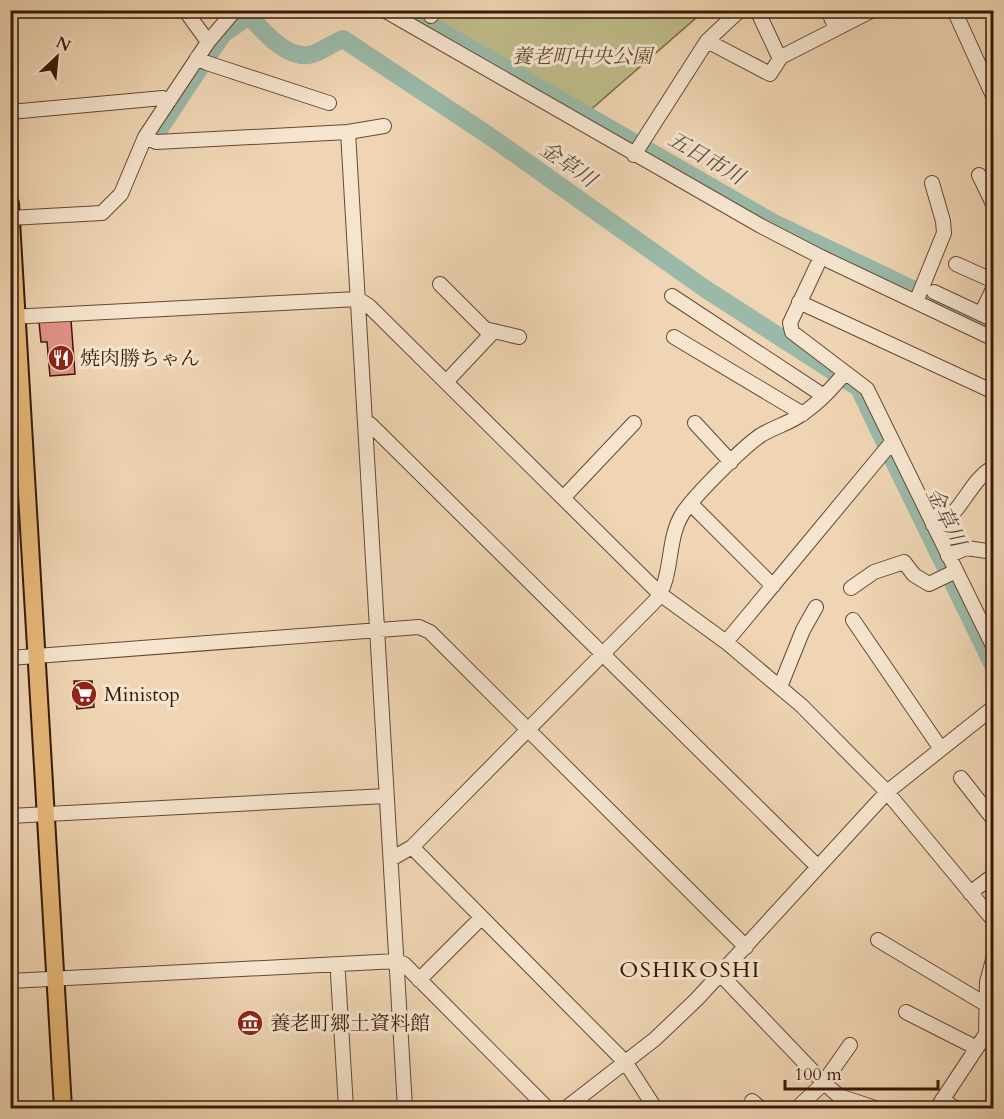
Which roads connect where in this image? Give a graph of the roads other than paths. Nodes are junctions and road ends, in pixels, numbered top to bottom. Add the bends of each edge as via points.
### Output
1 (185, 10) edge
2 (384, 10) edge
3 (740, 10) edge
4 (757, 10) edge
5 (828, 10) edge
6 (954, 10) edge
7 (870, 11) edge
8 (229, 13) edge
9 (836, 29) junction
10 (707, 41) junction
11 (208, 42) junction
12 (197, 58) junction
13 (780, 59) junction
14 (993, 98) edge
15 (169, 101) junction
16 (329, 103) dead end
17 (10, 112) edge
18 (384, 126) dead end
19 (348, 132) junction
20 (145, 137) junction
21 (634, 155) junction
22 (979, 175) dead end
23 (932, 183) dead end
24 (10, 204) edge
25 (993, 206) edge
26 (11, 218) edge
27 (820, 257) junction
28 (956, 264) dead end
29 (993, 281) edge
30 (441, 284) dead end
31 (993, 286) edge
32 (934, 292) dead end
33 (672, 296) dead end
34 (358, 299) junction
35 (799, 302) junction
36 (916, 302) junction
37 (14, 316) edge
38 (987, 317) edge
39 (494, 331) junction
40 (519, 337) dead end
41 (674, 337) dead end
42 (993, 339) edge
43 (842, 376) junction
44 (446, 382) junction
45 (993, 392) edge
46 (824, 396) junction
47 (803, 414) junction
48 (365, 422) junction
49 (634, 423) dead end
50 (695, 423) dead end
51 (892, 442) junction
52 (730, 462) junction
53 (993, 467) edge
54 (563, 498) junction
55 (691, 504) junction
56 (933, 525) junction
57 (993, 552) edge
58 (948, 556) junction
59 (951, 574) junction
60 (773, 586) junction
61 (851, 588) dead end
62 (660, 594) junction
63 (816, 607) dead end
64 (853, 620) dead end
65 (376, 630) junction
66 (726, 642) junction
67 (993, 648) edge
68 (603, 652) junction
69 (37, 657) junction
70 (10, 658) edge
71 (780, 687) junction
72 (993, 707) edge
73 (527, 729) junction
74 (940, 749) junction
75 (961, 778) dead end
76 (887, 792) junction
77 (386, 796) junction
78 (45, 814) junction
79 (10, 816) edge
80 (993, 820) edge
81 (412, 847) junction
82 (391, 859) junction
83 (818, 867) junction
84 (993, 875) edge
85 (970, 893) junction
86 (482, 918) junction
87 (993, 921) edge
88 (878, 940) dead end
89 (746, 947) junction
90 (993, 956) edge
91 (397, 961) junction
92 (338, 974) dead end
93 (721, 975) junction
94 (55, 979) junction
95 (419, 980) junction
96 (10, 981) edge
97 (987, 1002) junction
98 (906, 1012) dead end
99 (850, 1045) dead end
100 (975, 1047) junction
101 (626, 1063) junction
102 (824, 1083) junction
103 (939, 1104) edge
104 (63, 1108) edge
105 (346, 1108) edge
106 (405, 1108) edge
107 (547, 1108) edge
108 (566, 1108) edge
109 (655, 1108) edge
110 (797, 1108) edge
111 (875, 1108) edge
112 (955, 1108) edge

1 - 11 street
2 - 21 street
3 - 10 street
4 - 13 street
5 - 9 street
6 - 14 street
7 - 9 street
8 - 11 street
9 - 13 street
10 - 13 street via 770,74
10 - 21 street
11 - 12 street
12 - 15 street
12 - 16 street
15 - 17 street via 163,98
15 - 20 street
18 - 19 street
19 - 20 street via 156,142
19 - 34 street
20 - 26 street via 121,194 102,213
21 - 27 street
22 - 25 street
23 - 36 street via 944,233
24 - 26 main road
26 - 37 main road
27 - 35 street
27 - 36 street
28 - 29 street
30 - 39 street via 485,330
31 - 38 street
32 - 38 street
33 - 46 street
34 - 37 street
34 - 44 street
34 - 48 street
35 - 43 street via 790,323 792,332
35 - 45 street
36 - 42 street
37 - 69 main road
39 - 40 street
39 - 44 street
41 - 47 street
43 - 46 street
43 - 51 street via 867,389
44 - 54 street
46 - 47 street
47 - 52 street via 760,436
48 - 65 street
48 - 68 street
49 - 54 street
50 - 52 street
51 - 56 street
51 - 60 street
52 - 55 street
53 - 56 street via 976,480 948,520
54 - 62 street
55 - 60 street
55 - 62 street via 673,538
56 - 58 street
57 - 58 street via 966,548
58 - 59 street
59 - 61 street via 924,583 904,562 874,572
59 - 67 street
60 - 66 street
62 - 66 street
62 - 68 street
63 - 71 street
64 - 74 street
65 - 69 street
65 - 73 street via 419,627 430,632
65 - 77 street
66 - 71 street
68 - 73 street
68 - 83 street
69 - 70 street
69 - 78 main road
71 - 76 street
72 - 74 street
73 - 81 street
73 - 89 street
74 - 76 street
75 - 80 street
76 - 83 street
76 - 85 street
77 - 78 street
77 - 82 street
78 - 79 street
78 - 94 main road
81 - 82 street
81 - 86 street
82 - 91 street
83 - 89 street
84 - 85 street
85 - 87 street
86 - 95 street
86 - 101 street
88 - 97 street
89 - 93 street
90 - 97 street
91 - 94 street
91 - 95 street
91 - 106 street
92 - 105 street
93 - 101 street
93 - 102 street
94 - 96 street
94 - 104 main road
95 - 107 street
97 - 100 street via 986,1034
98 - 100 street
99 - 102 street
100 - 103 street
101 - 108 street
101 - 109 street
102 - 110 street
102 - 111 street via 839,1096
103 - 112 street

